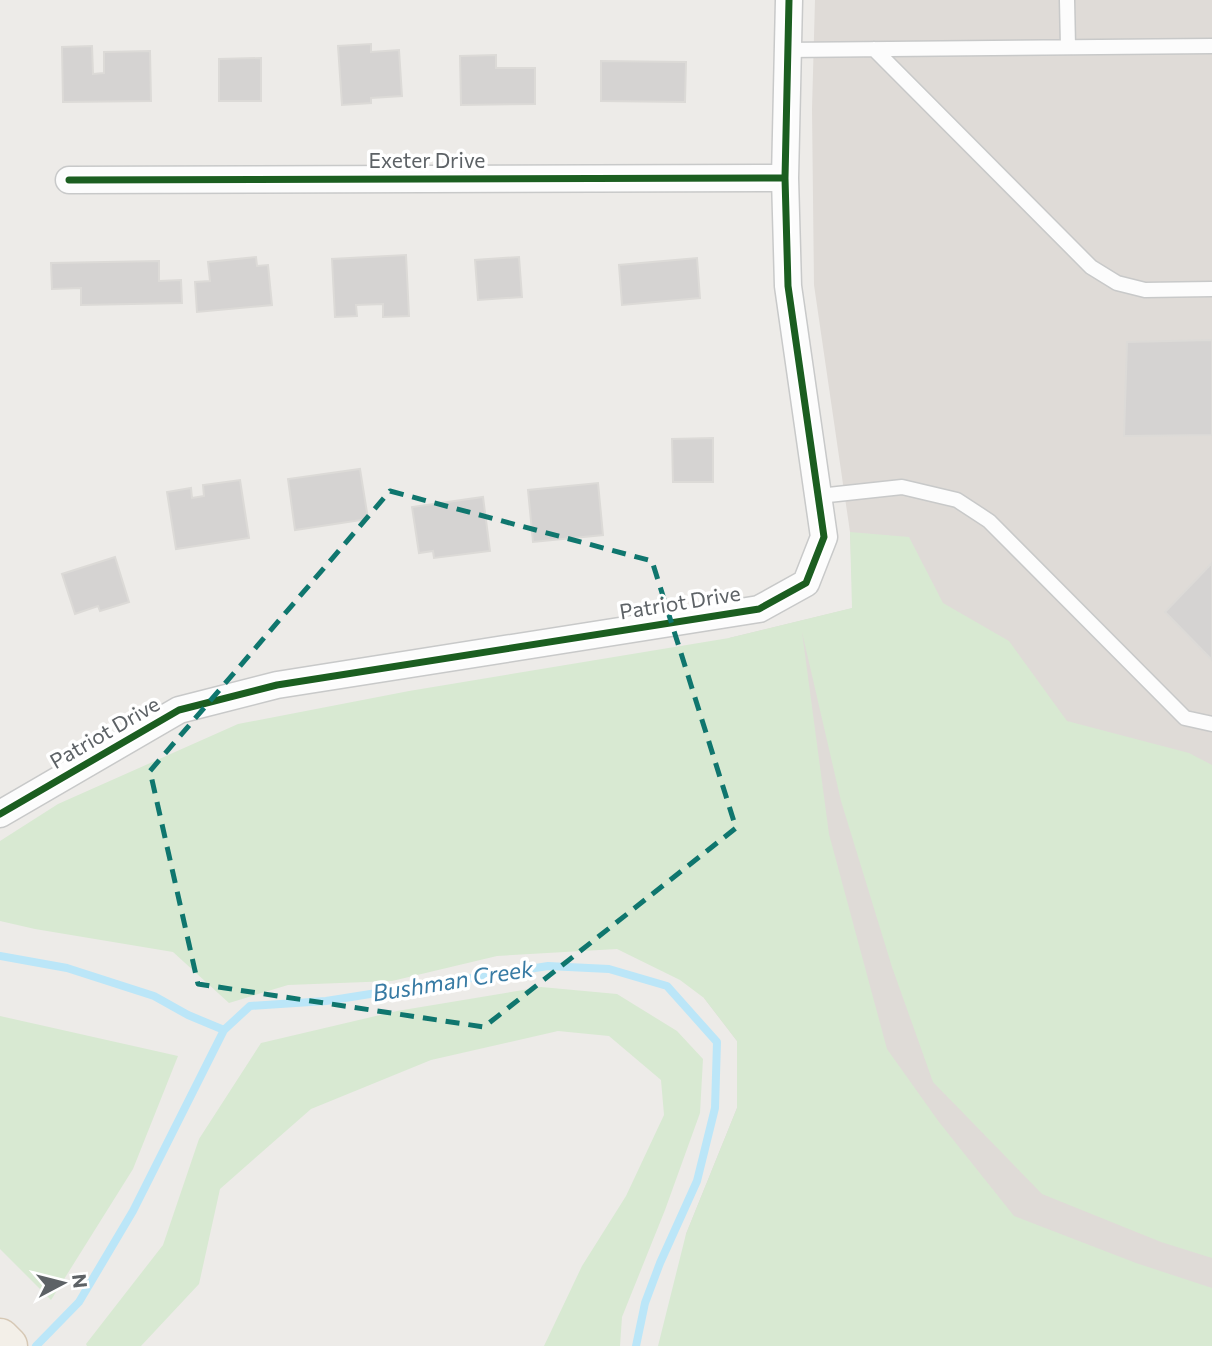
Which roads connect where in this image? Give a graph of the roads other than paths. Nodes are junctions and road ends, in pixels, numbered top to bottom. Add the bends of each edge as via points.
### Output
1 (789, 0) edge
2 (1067, 0) edge
3 (1068, 46) junction
4 (1212, 46) edge
5 (788, 50) junction
6 (874, 50) junction
7 (785, 177) junction
8 (69, 180) dead end
9 (1212, 289) edge
10 (819, 496) junction
11 (1212, 724) edge
12 (0, 814) edge

1 - 5 street, Patriot Drive
2 - 3 lane
3 - 4 lane
3 - 6 lane
5 - 6 lane
5 - 7 street, Patriot Drive
6 - 9 lane via 1091,267 1117,283 1145,290
7 - 8 street, Exeter Drive
7 - 10 street, Patriot Drive via 788,286
10 - 11 lane via 902,487 957,500 989,521 1185,718
10 - 12 street, Patriot Drive via 824,537 806,583 759,608 277,685 179,710

